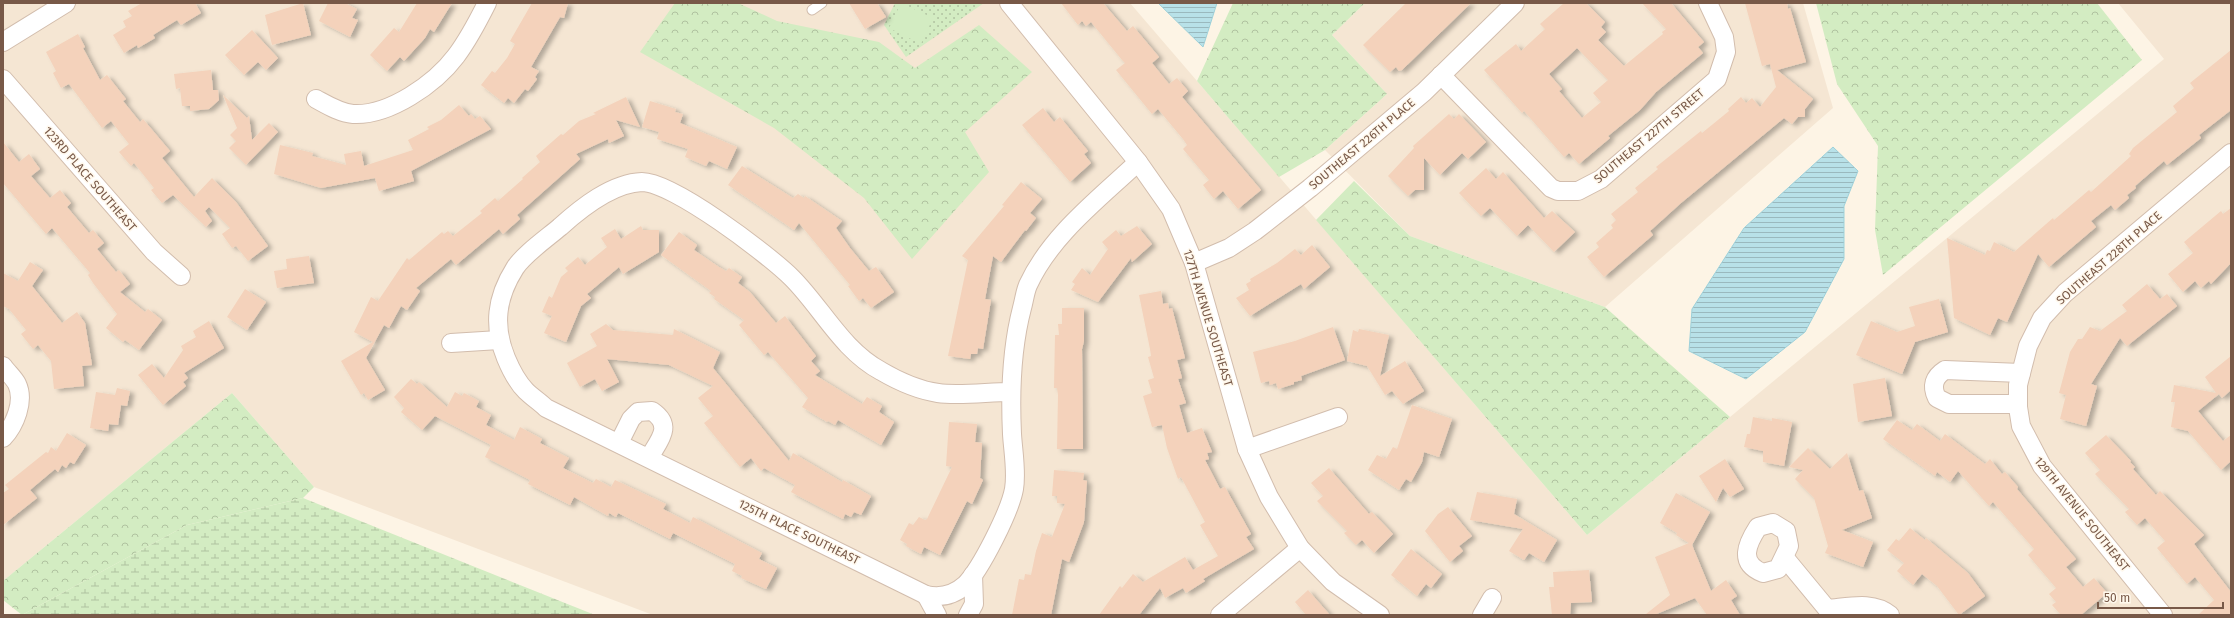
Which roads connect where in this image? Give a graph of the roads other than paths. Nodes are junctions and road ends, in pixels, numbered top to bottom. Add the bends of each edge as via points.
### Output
1 (66, 3) edge
2 (487, 3) edge
3 (822, 3) edge
4 (1009, 3) edge
5 (1514, 3) edge
6 (1708, 3) edge
7 (812, 10) dead end
8 (3, 42) edge
9 (1441, 75) junction
10 (3, 79) edge
11 (316, 99) dead end
12 (2231, 153) edge
13 (1138, 162) junction
14 (1194, 263) junction
15 (181, 276) dead end
16 (498, 340) junction
17 (451, 343) dead end
18 (3, 366) edge
19 (2019, 379) junction
20 (1010, 392) junction
21 (2018, 404) junction
22 (1338, 417) dead end
23 (3, 438) edge
24 (619, 443) junction
25 (1247, 449) junction
26 (649, 458) junction
27 (1300, 548) junction
28 (1785, 558) dead end
29 (973, 575) junction
30 (926, 595) junction
31 (1492, 598) dead end
32 (1830, 612) edge
33 (937, 615) edge
34 (968, 615) edge
35 (1220, 615) edge
36 (1380, 615) edge
37 (1482, 615) edge
38 (1890, 615) edge
39 (2163, 615) edge

1 - 8 street
2 - 11 street via 456,57 427,85 403,100 371,113 352,114 337,110
3 - 7 lane
4 - 13 street, 127TH AVENUE SOUTHEAST
5 - 9 street, SOUTHEAST 226TH PLACE
6 - 9 street, SOUTHEAST 227TH STREET via 1724,38 1726,52 1717,78 1601,179 1578,191 1558,191 1541,179
9 - 14 street, SOUTHEAST 226TH PLACE via 1316,183 1255,231 1229,248
10 - 15 street, 123RD PLACE SOUTHEAST via 154,252
12 - 19 street, SOUTHEAST 228TH PLACE via 2065,292 2042,318 2028,346
13 - 14 street, 127TH AVENUE SOUTHEAST via 1171,209
13 - 20 street via 1072,224 1048,252 1028,286 1018,326
14 - 25 street, 127TH AVENUE SOUTHEAST
16 - 17 street
16 - 20 street, 125TH PLACE SOUTHEAST via 496,322 503,292 516,266 580,209 610,190 643,182 668,190 692,203 764,253 792,278 856,354 880,371 911,385 938,393
16 - 24 street, 125TH PLACE SOUTHEAST via 511,371 525,390 546,408
18 - 23 street via 17,384 19,395 14,425
19 - 21 street, 129TH AVENUE SOUTHEAST
19 - 21 street via 1946,370 1935,379 1934,385 1938,398 1949,404
20 - 29 street via 1014,487 1008,511
21 - 39 street, 129TH AVENUE SOUTHEAST via 2021,426 2042,466
22 - 25 street
24 - 26 street, 125TH PLACE SOUTHEAST
24 - 26 street via 638,412 652,411 663,421 665,429
25 - 27 street, 127TH AVENUE SOUTHEAST via 1269,497
26 - 30 street, 125TH PLACE SOUTHEAST
27 - 35 street
27 - 36 street, 127TH AVENUE SOUTHEAST via 1333,582
28 - 32 street
29 - 30 street, 125TH PLACE SOUTHEAST via 964,586 951,594 937,598
29 - 34 street via 974,604
30 - 33 street
31 - 37 street
32 - 38 street via 1872,606 1882,608

